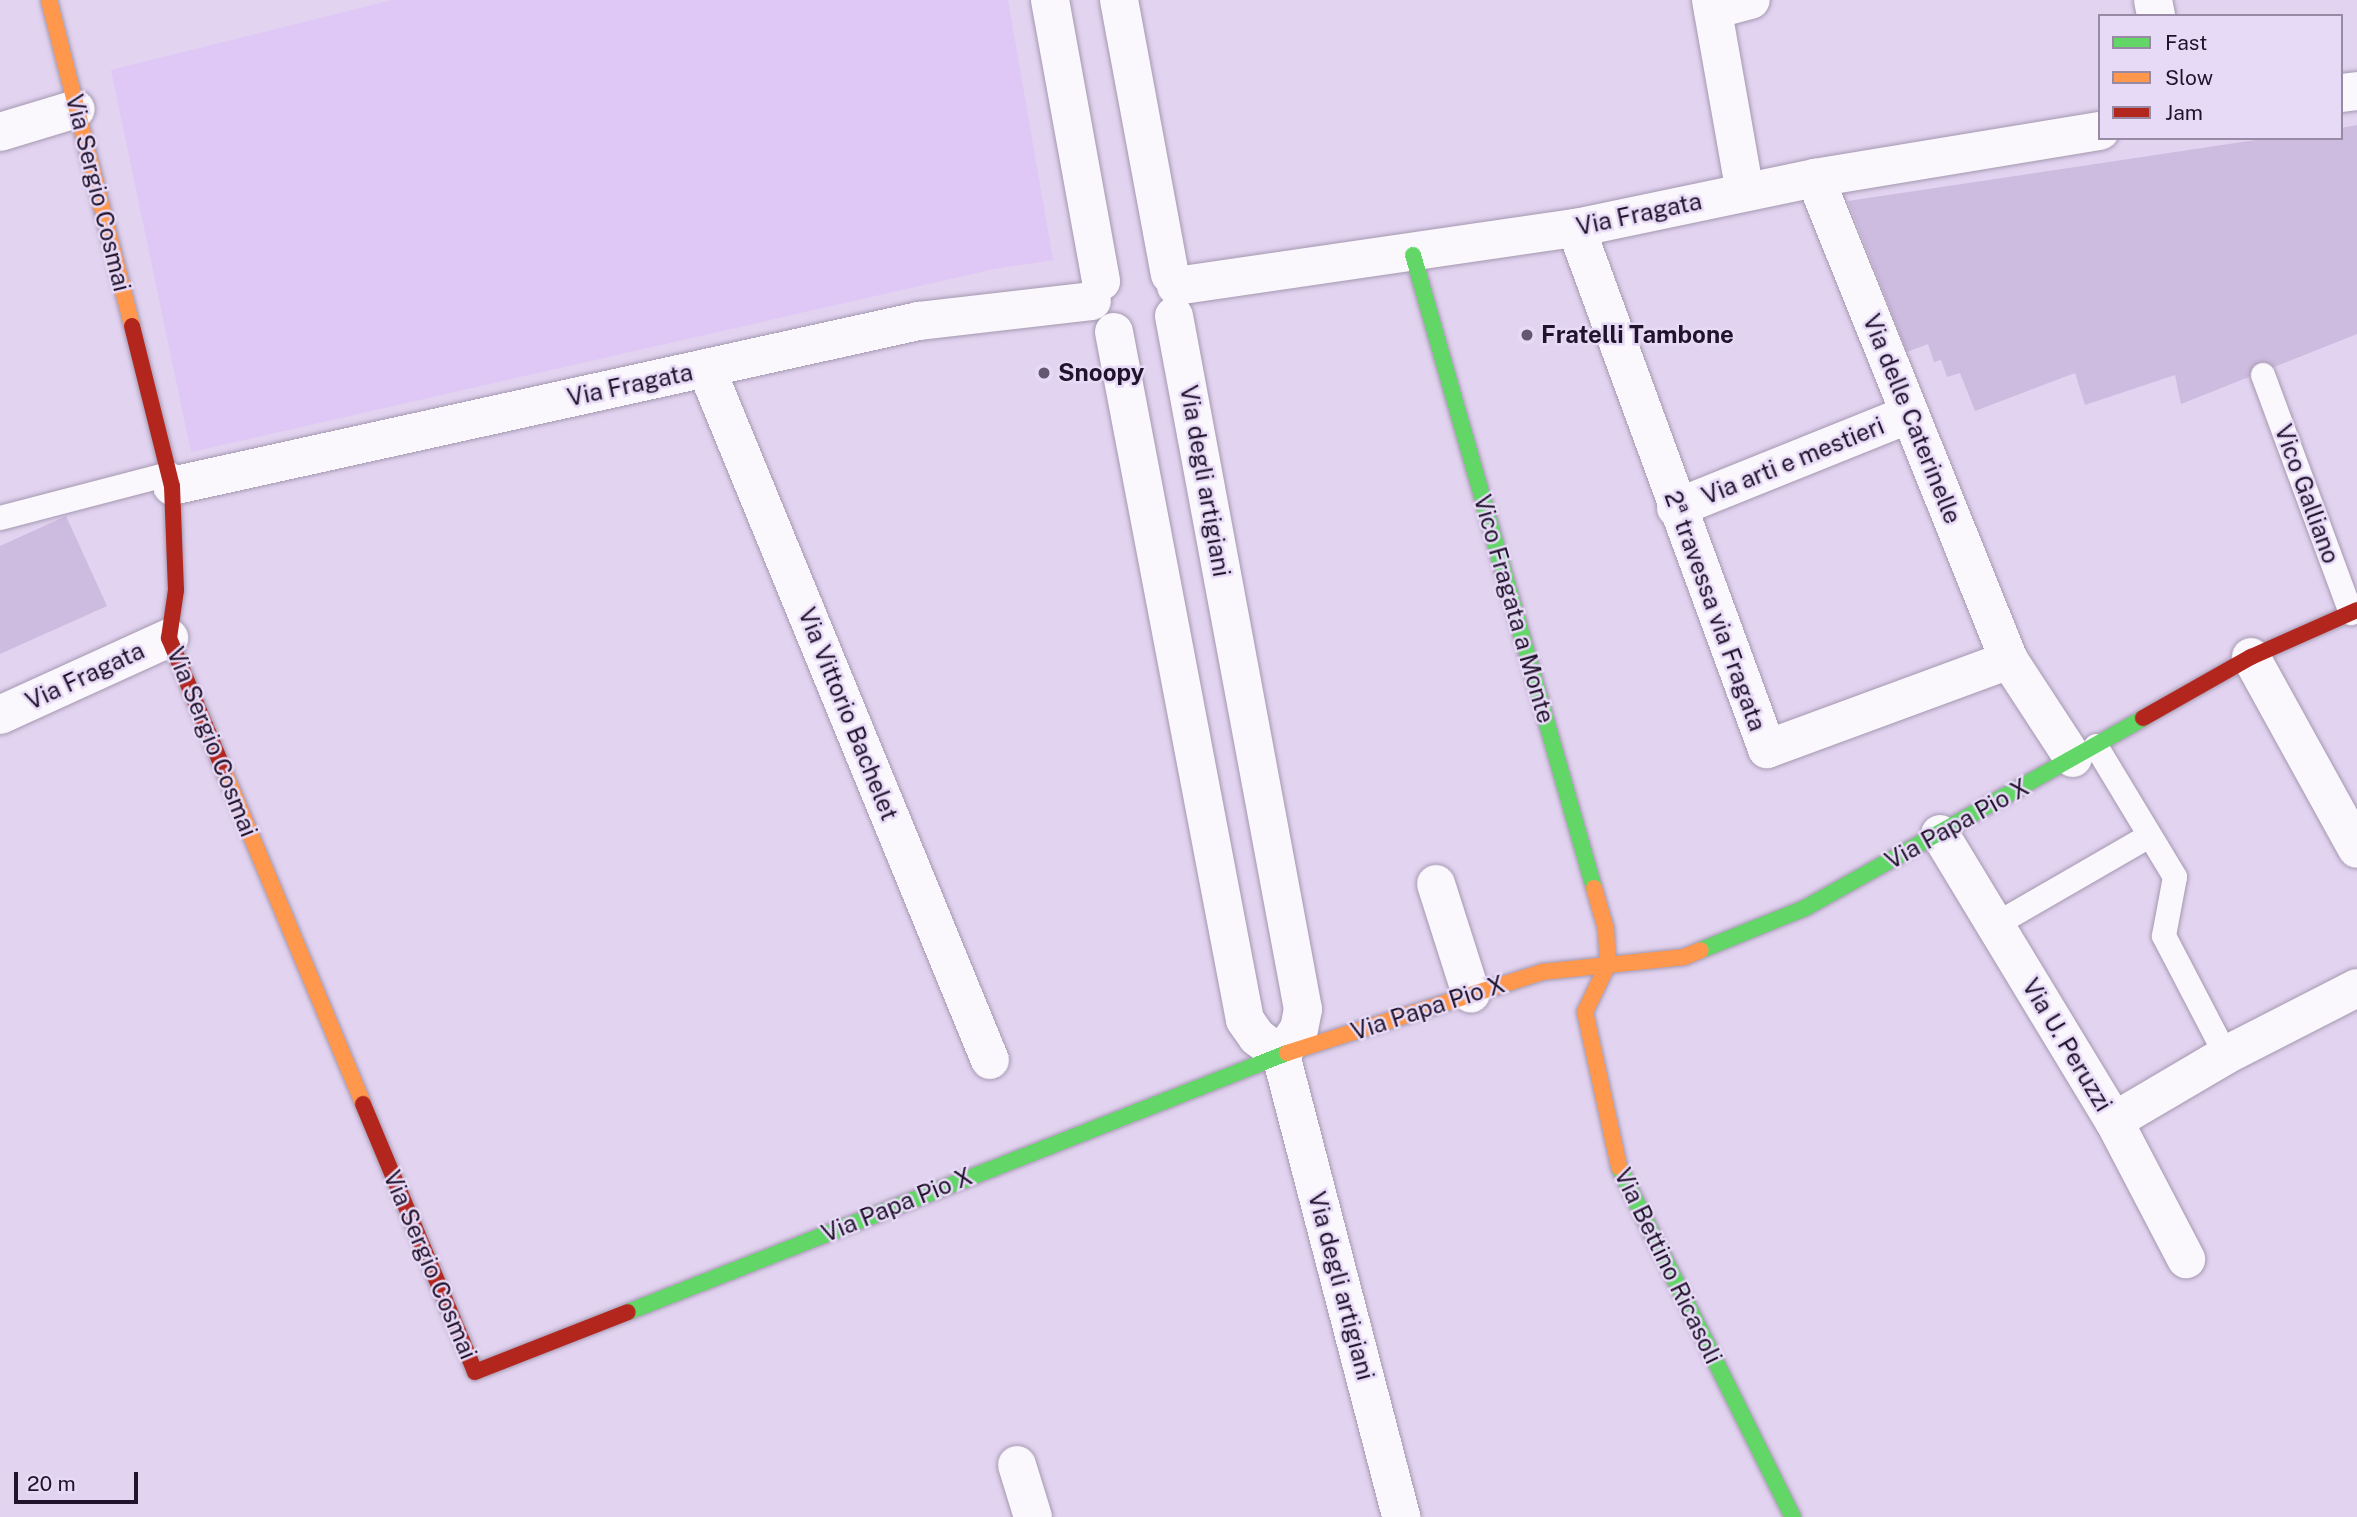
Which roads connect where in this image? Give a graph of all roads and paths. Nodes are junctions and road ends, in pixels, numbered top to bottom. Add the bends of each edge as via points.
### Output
1 (49, 0) edge
2 (1050, 0) edge
3 (1119, 0) edge
4 (1751, 0) edge
5 (1712, 5) edge
6 (76, 109) junction
7 (0, 131) edge
8 (2098, 131) edge
9 (1815, 178) junction
10 (1745, 192) junction
11 (1576, 228) junction
12 (1413, 255) junction
13 (1096, 291) junction
14 (1173, 292) junction
15 (1114, 332) junction
16 (706, 368) junction
17 (2263, 375) dead end
18 (1910, 414) junction
19 (170, 480) junction
20 (1676, 508) junction
21 (0, 518) edge
22 (2354, 612) edge
23 (169, 638) junction
24 (1236, 647) junction
25 (1179, 657) junction
26 (2251, 657) junction
27 (2009, 660) junction
28 (0, 715) edge
29 (2085, 752) junction
30 (1940, 834) junction
31 (2149, 836) junction
32 (2357, 849) edge
33 (1436, 884) dead end
34 (1995, 925) junction
35 (1608, 964) junction
36 (2357, 988) edge
37 (1471, 994) junction
38 (1281, 1055) junction
39 (2226, 1055) junction
40 (990, 1060) dead end
41 (2114, 1121) junction
42 (2186, 1259) dead end
43 (475, 1371) joint
44 (1017, 1465) dead end
45 (1032, 1517) edge
46 (1401, 1517) edge
47 (1793, 1517) edge

1 - 6 street, Via Sergio Cosmai
2 - 13 street
3 - 14 street, Via degli artigiani
4 - 5 street
5 - 10 street
6 - 7 street
6 - 19 street, Via Sergio Cosmai
8 - 9 street, Via Fragata
9 - 10 street, Via Fragata
9 - 18 street, Via delle Caterinelle
10 - 11 street, Via Fragata
11 - 12 street, Via Fragata
11 - 20 street, 2ª travessa via Fragata
12 - 14 street, Via Fragata
12 - 35 street, Vico Fragata a Monte via 1606,929
13 - 14 street via 1143,267
13 - 15 street via 1096,314
13 - 16 street, Via Fragata via 919,321
14 - 15 street via 1143,333
14 - 24 street, Via degli artigiani
15 - 25 street
16 - 19 street, Via Fragata
16 - 40 street, Via Vittorio Bachelet
17 - 22 lane, Vico Galliano
18 - 20 street, Via arti e mestieri
18 - 27 street, Via delle Caterinelle
19 - 21 lane
19 - 23 street, Via Sergio Cosmai via 176,590
20 - 27 street, 2ª travessa via Fragata via 1767,750
22 - 26 street, Via Papa Pio X
23 - 28 street, Via Fragata
23 - 43 street, Via Sergio Cosmai
24 - 25 street
24 - 38 street, Via degli artigiani via 1303,1009 1299,1029
25 - 38 street via 1245,1020 1257,1037
26 - 29 street, Via Papa Pio X
26 - 32 street
27 - 29 street, Via delle Caterinelle
29 - 30 street, Via Papa Pio X
29 - 31 lane
30 - 34 street, Via U. Peruzzi
30 - 35 street, Via Papa Pio X via 1805,908 1684,957
31 - 34 lane
31 - 39 lane via 2175,877 2164,936
33 - 37 street
34 - 41 street, Via U. Peruzzi
35 - 37 street, Via Papa Pio X via 1542,972
35 - 47 street, Via Bettino Ricasoli via 1585,1012 1614,1156
36 - 39 street
37 - 38 street, Via Papa Pio X
38 - 43 street, Via Papa Pio X
38 - 46 street, Via degli artigiani
39 - 41 street
41 - 42 street, Via U. Peruzzi
44 - 45 street

